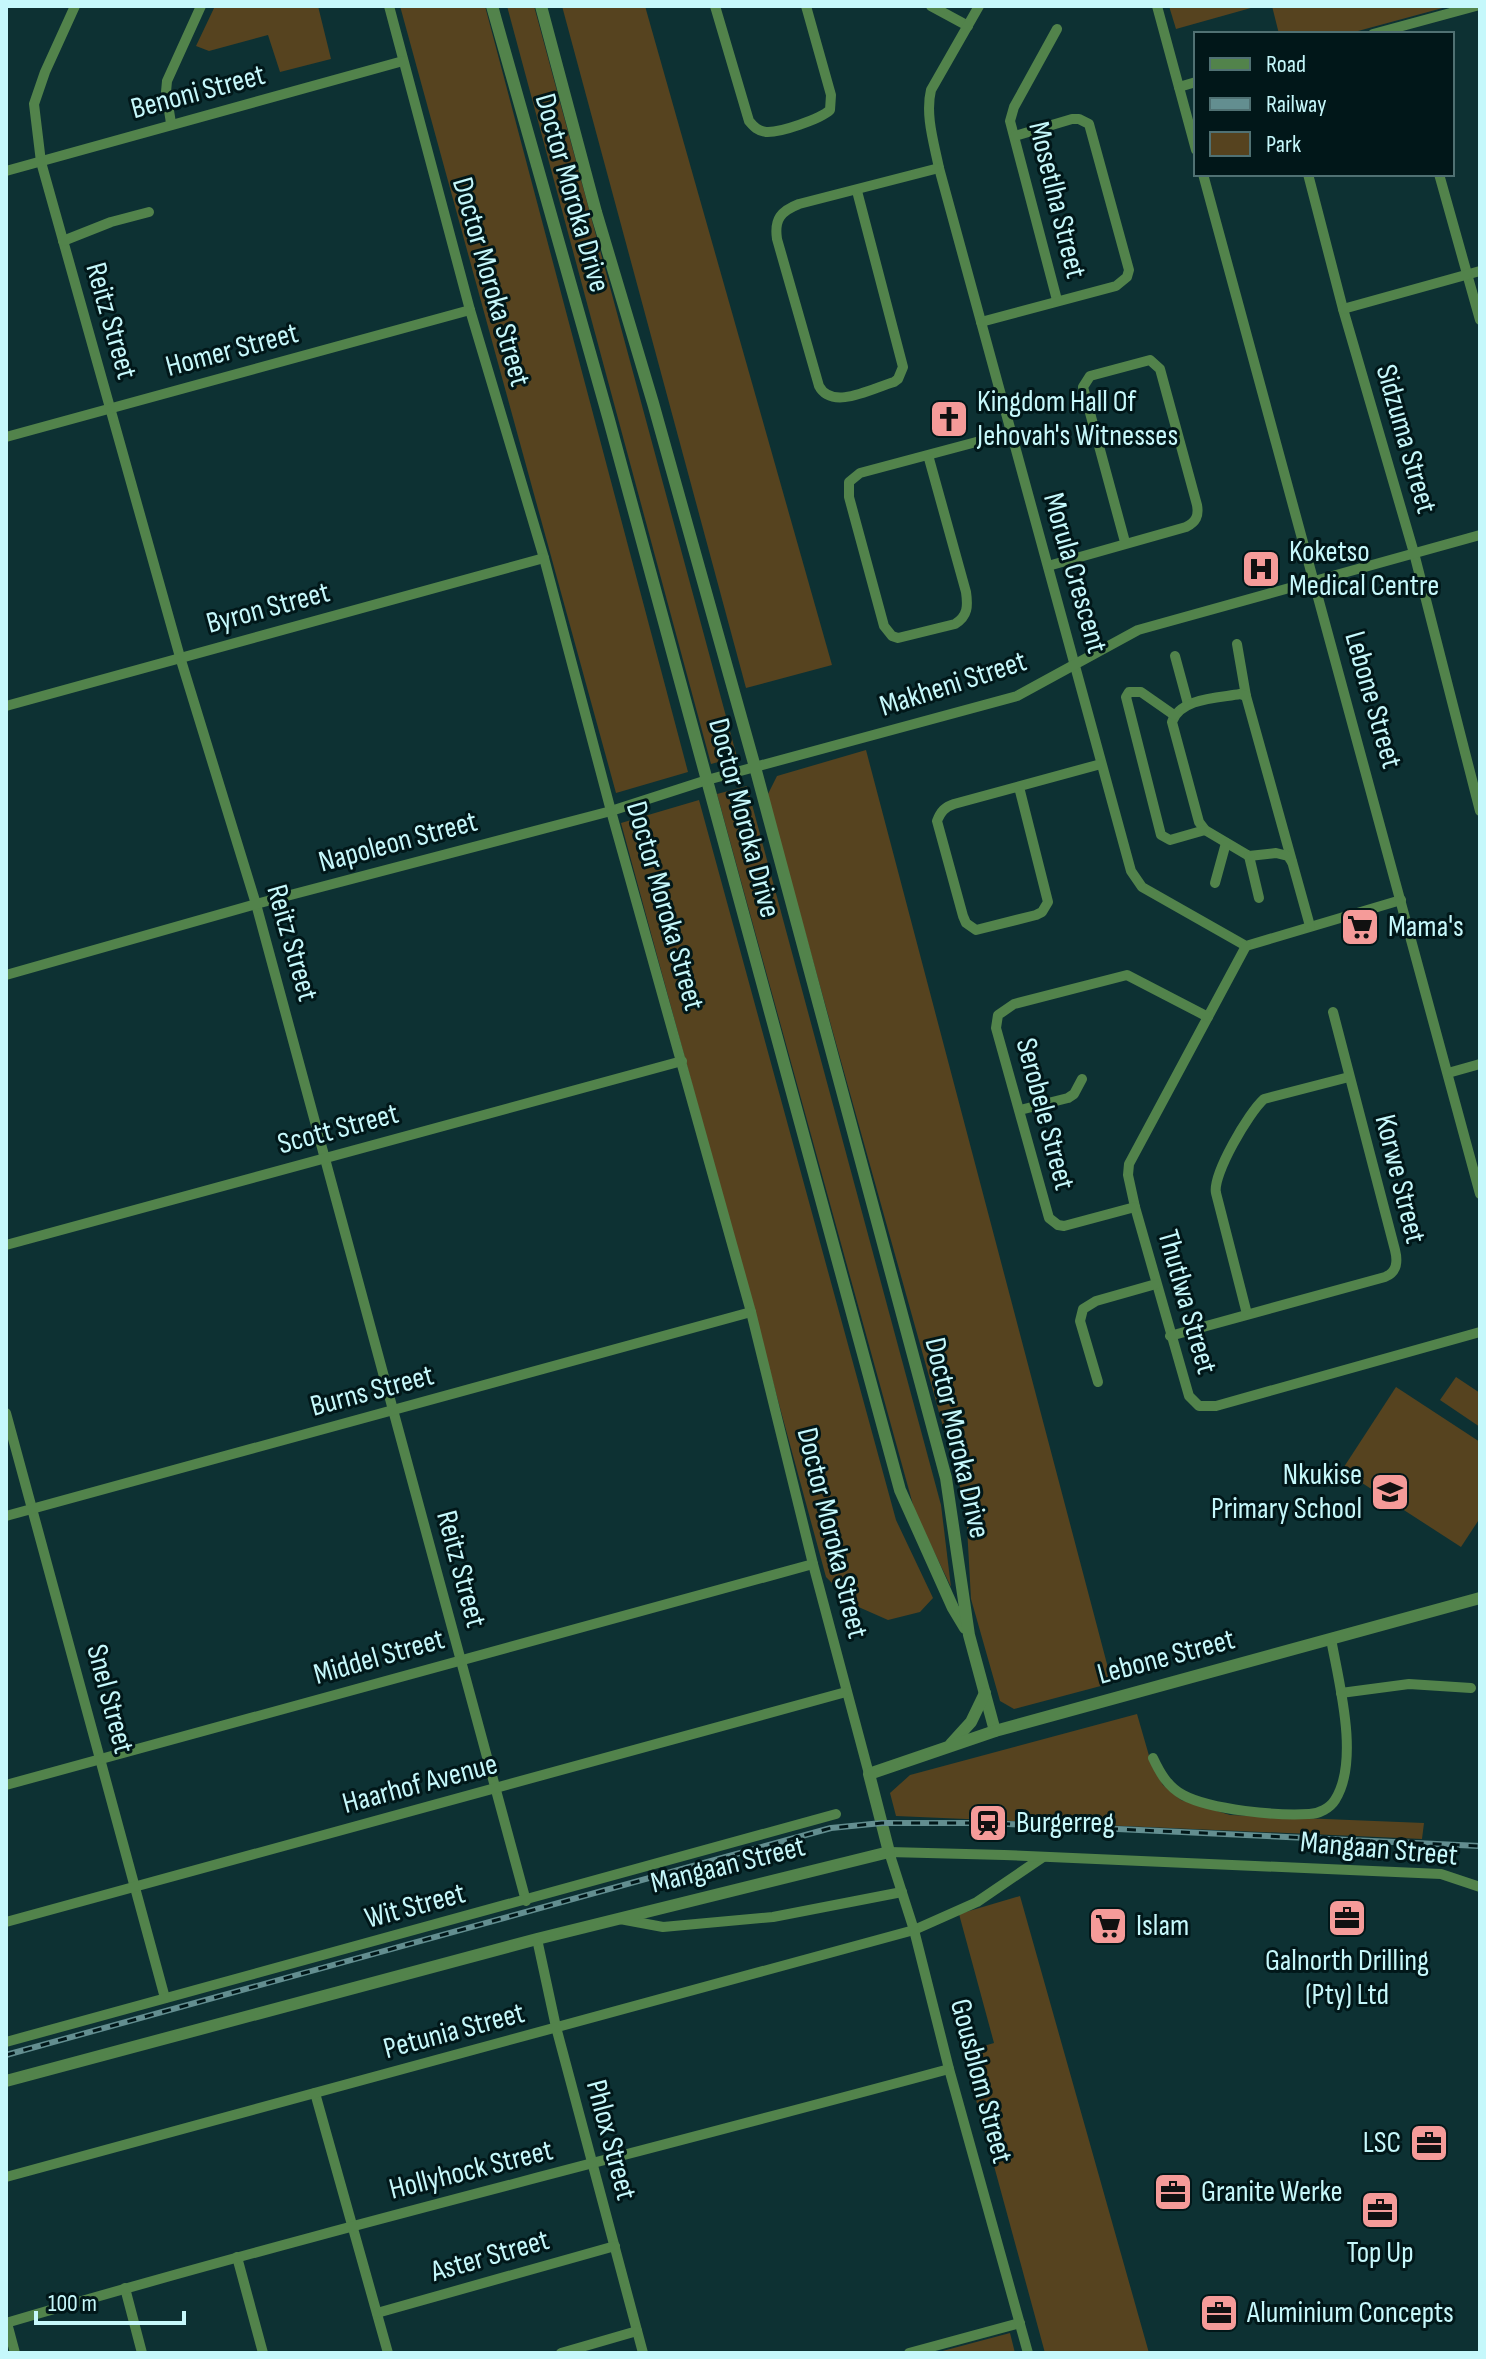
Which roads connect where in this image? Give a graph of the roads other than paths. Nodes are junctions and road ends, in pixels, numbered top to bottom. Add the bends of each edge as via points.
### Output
1 (75, 6) edge
2 (201, 6) edge
3 (389, 6) edge
4 (492, 6) edge
5 (541, 6) edge
6 (715, 6) edge
7 (806, 6) edge
8 (931, 6) edge
9 (979, 6) edge
10 (1157, 6) edge
11 (1476, 6) edge
12 (968, 26) junction
13 (1057, 29) dead end
14 (1399, 31) edge
15 (403, 61) junction
16 (1194, 83) edge
17 (1179, 87) junction
18 (171, 123) junction
19 (1015, 136) junction
20 (1194, 143) edge
21 (41, 162) junction
22 (939, 168) junction
23 (6, 171) edge
24 (1204, 176) edge
25 (1309, 176) edge
26 (1440, 176) edge
27 (857, 191) junction
28 (149, 212) dead end
29 (63, 241) junction
30 (1480, 271) edge
31 (1468, 274) junction
32 (1057, 300) junction
33 (1343, 309) junction
34 (470, 310) junction
35 (1480, 320) edge
36 (981, 322) junction
37 (111, 408) junction
38 (1010, 433) junction
39 (6, 437) edge
40 (928, 455) junction
41 (1480, 535) edge
42 (1125, 542) junction
43 (1414, 553) junction
44 (544, 558) junction
45 (1048, 566) junction
46 (1313, 580) junction
47 (1237, 644) dead end
48 (1175, 656) dead end
49 (180, 657) junction
50 (1075, 664) junction
51 (1246, 696) junction
52 (1188, 704) junction
53 (6, 706) edge
54 (1174, 715) junction
55 (1101, 764) junction
56 (755, 767) junction
57 (707, 780) junction
58 (1019, 787) junction
59 (1479, 804) edge
60 (611, 811) junction
61 (1205, 830) junction
62 (1226, 843) junction
63 (1249, 856) junction
64 (1292, 862) junction
65 (1215, 883) dead end
66 (1259, 898) dead end
67 (1401, 900) junction
68 (256, 904) junction
69 (1310, 926) junction
70 (1246, 946) junction
71 (6, 975) edge
72 (1333, 1012) dead end
73 (1208, 1017) junction
74 (682, 1061) junction
75 (1480, 1064) edge
76 (1448, 1073) junction
77 (1349, 1077) junction
78 (1082, 1079) dead end
79 (1020, 1110) junction
80 (325, 1158) junction
81 (1480, 1194) edge
82 (1135, 1207) junction
83 (6, 1245) edge
84 (1156, 1284) junction
85 (751, 1312) junction
86 (1247, 1314) junction
87 (1480, 1332) edge
88 (1170, 1336) junction
89 (1098, 1382) dead end
90 (393, 1410) junction
91 (6, 1413) edge
92 (34, 1508) junction
93 (6, 1516) edge
94 (813, 1564) junction
95 (1480, 1598) edge
96 (969, 1635) junction
97 (1331, 1639) junction
98 (460, 1659) junction
99 (1471, 1688) dead end
100 (985, 1690) junction
101 (846, 1692) junction
102 (1341, 1693) junction
103 (995, 1731) junction
104 (949, 1746) junction
105 (1153, 1758) dead end
106 (101, 1759) junction
107 (869, 1774) junction
108 (6, 1785) edge
109 (495, 1788) junction
110 (836, 1814) dead end
111 (882, 1823) joint
112 (889, 1852) junction
113 (1043, 1857) junction
114 (135, 1886) junction
115 (1480, 1887) edge
116 (902, 1892) junction
117 (526, 1901) junction
118 (618, 1919) junction
119 (6, 1922) edge
120 (914, 1930) junction
121 (537, 1939) junction
122 (165, 1998) junction
123 (556, 2027) junction
124 (6, 2042) edge
125 (949, 2069) junction
126 (6, 2081) edge
127 (315, 2093) junction
128 (592, 2164) junction
129 (6, 2177) edge
130 (352, 2225) junction
131 (615, 2246) junction
132 (237, 2257) junction
133 (125, 2288) junction
134 (377, 2313) junction
135 (6, 2323) edge
136 (1020, 2323) junction
137 (637, 2331) junction
138 (15, 2353) edge
139 (142, 2353) edge
140 (263, 2353) edge
141 (388, 2353) edge
142 (561, 2353) edge
143 (643, 2353) edge
144 (909, 2353) edge
145 (1028, 2353) edge

1 - 21 street, Reitz Street via 34,104
2 - 18 street via 167,81
3 - 15 street, Doctor Moroka Street
4 - 57 street, Doctor Moroka Drive
5 - 56 street, Doctor Moroka Drive
6 - 7 street via 749,121 770,132 830,110 831,95
8 - 12 street
9 - 12 street, Morula Crescent
10 - 17 street
11 - 14 street
12 - 22 street, Morula Crescent via 931,90
13 - 19 street, Mosetlha Street via 1011,114
15 - 18 street, Benoni Street
15 - 34 street, Doctor Moroka Street
16 - 17 street
17 - 20 street
18 - 21 street, Benoni Street
19 - 32 street, Mosetlha Street
19 - 32 street via 1072,119 1089,124 1128,263 1123,282
21 - 23 street, Benoni Street
21 - 29 street, Reitz Street
22 - 27 street
22 - 36 street, Morula Crescent
24 - 46 street, Lebone Street
25 - 33 street, Sidzuma Street
26 - 31 street
27 - 27 street via 789,208 776,229 819,386 835,399 894,382 903,367
28 - 29 street
29 - 37 street, Reitz Street
30 - 31 street
31 - 33 street
31 - 35 street
32 - 36 street
33 - 43 street, Sidzuma Street
34 - 37 street, Homer Street
34 - 44 street, Doctor Moroka Street
36 - 38 street, Morula Crescent
37 - 39 street, Homer Street
37 - 49 street, Reitz Street
38 - 40 street
38 - 45 street, Morula Crescent
40 - 40 street via 860,473 849,482 884,626 898,638 955,624 967,609
41 - 43 street, Makheni Street
42 - 42 street via 1186,527 1198,511 1160,369 1150,360 1090,376 1083,387
42 - 45 street
43 - 46 street, Makheni Street
43 - 59 street, Sidzuma Street
44 - 49 street, Byron Street
44 - 60 street, Doctor Moroka Street
45 - 50 street, Morula Crescent
46 - 50 street, Makheni Street via 1138,630
46 - 67 street, Lebone Street
47 - 51 street
48 - 52 street
49 - 53 street, Byron Street
49 - 68 street, Reitz Street
50 - 55 street, Morula Crescent
50 - 56 street, Makheni Street via 1017,696
51 - 52 street
51 - 64 street
52 - 54 street
54 - 61 street
54 - 61 street via 1141,692 1126,697 1161,835 1170,840
55 - 58 street
55 - 70 street, Morula Crescent via 1135,880
56 - 57 street, Napoleon Street
56 - 96 street, Doctor Moroka Drive via 946,1478
57 - 60 street, Napoleon Street
57 - 96 street, Doctor Moroka Drive via 900,1490
58 - 58 street via 945,807 937,821 963,916 976,930 1036,915 1048,902
60 - 68 street, Napoleon Street
60 - 74 street, Doctor Moroka Street
61 - 62 street
62 - 63 street
62 - 65 street
63 - 64 street via 1276,853
63 - 66 street
64 - 69 street
67 - 69 street
67 - 76 street, Lebone Street
68 - 71 street, Napoleon Street
68 - 80 street, Reitz Street
69 - 70 street
70 - 73 street, Thutlwa Street
72 - 77 street, Korwe Street
73 - 79 street, Serobele Street via 1127,975 1008,1007 995,1022
73 - 82 street, Thutlwa Street via 1129,1164
74 - 80 street, Scott Street
74 - 85 street, Doctor Moroka Street
75 - 76 street
76 - 81 street, Lebone Street
77 - 86 street via 1264,1099 1219,1171 1214,1186
77 - 86 street, Korwe Street via 1396,1267 1385,1277
78 - 79 street via 1068,1098
79 - 82 street, Serobele Street via 1053,1222 1064,1226
80 - 83 street, Scott Street
80 - 90 street, Reitz Street
82 - 84 street, Thutlwa Street
84 - 88 street, Thutlwa Street
84 - 89 street via 1083,1309 1080,1321
85 - 90 street, Burns Street
85 - 94 street, Doctor Moroka Street
86 - 88 street, Korwe Street
87 - 88 street, Thutlwa Street via 1205,1407 1189,1396
90 - 92 street, Burns Street
90 - 98 street, Reitz Street
91 - 92 street, Snel Street
92 - 93 street, Burns Street
92 - 106 street, Snel Street
94 - 98 street, Middel Street
94 - 101 street, Doctor Moroka Street
95 - 97 street, Lebone Street
96 - 100 street, Doctor Moroka Drive
97 - 102 street
97 - 103 street, Lebone Street
98 - 106 street, Middel Street
98 - 109 street, Reitz Street
99 - 102 street via 1409,1684
100 - 103 street, Doctor Moroka Drive
100 - 104 street via 978,1712
101 - 107 street, Doctor Moroka Street
101 - 109 street, Haarhof Avenue
102 - 105 street via 1346,1776 1333,1804 1319,1812 1225,1808 1196,1800 1170,1786
103 - 104 street, Lebone Street
104 - 107 street, Lebone Street
106 - 108 street, Middel Street
106 - 114 street, Snel Street
107 - 111 street, Doctor Moroka Street
109 - 114 street, Haarhof Avenue
109 - 117 street, Reitz Street
110 - 117 street, Wit Street
111 - 112 street, Gousblom Street
112 - 113 street, Mangaan Street
112 - 116 street, Gousblom Street
112 - 118 street, Mangaan Street
113 - 115 street, Mangaan Street via 1441,1874
113 - 120 street, Petunia Street via 977,1902
114 - 119 street, Haarhof Avenue
114 - 122 street, Snel Street
116 - 118 street via 773,1917 663,1927
116 - 120 street, Gousblom Street
117 - 122 street, Wit Street
118 - 121 street, Mangaan Street
120 - 123 street, Petunia Street
120 - 125 street, Gousblom Street
121 - 123 street, Phlox Street
121 - 126 street, Mangaan Street
122 - 124 street, Wit Street
123 - 127 street, Petunia Street
123 - 128 street, Phlox Street
125 - 128 street, Hollyhock Street
125 - 136 street, Gousblom Street
127 - 129 street, Petunia Street
127 - 130 street
128 - 130 street, Hollyhock Street
128 - 131 street, Phlox Street
130 - 132 street, Hollyhock Street
130 - 134 street
131 - 134 street, Aster Street
131 - 137 street, Phlox Street
132 - 133 street, Hollyhock Street
132 - 140 street
133 - 135 street, Hollyhock Street
133 - 139 street
134 - 141 street
135 - 138 street
136 - 144 street
136 - 145 street, Gousblom Street
137 - 142 street
137 - 143 street, Phlox Street

